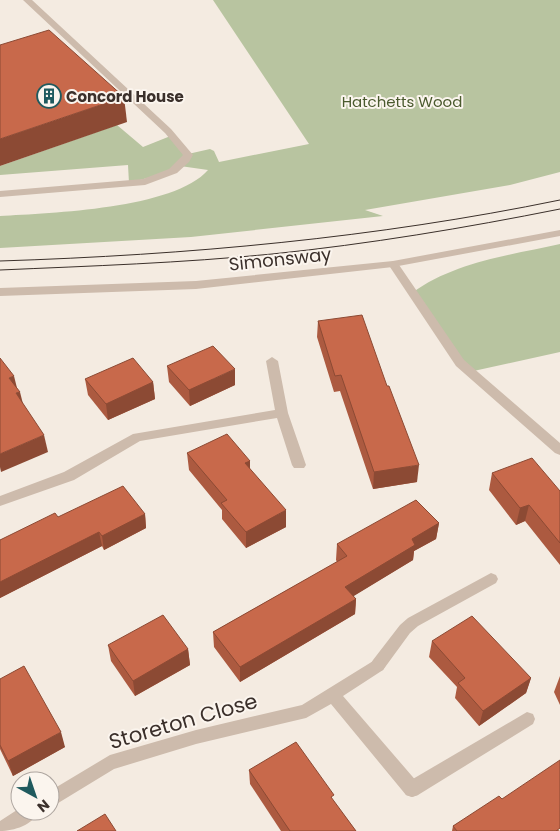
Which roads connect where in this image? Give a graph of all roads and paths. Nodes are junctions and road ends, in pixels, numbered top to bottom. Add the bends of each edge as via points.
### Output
1 (27, 0) edge
2 (0, 194) edge
3 (560, 233) edge
4 (393, 264) junction
5 (0, 292) edge
6 (272, 361) dead end
7 (282, 413) junction
8 (560, 450) edge
9 (300, 465) dead end
10 (0, 501) edge
11 (491, 579) dead end
12 (333, 694) junction
13 (527, 719) dead end
14 (60, 794) edge
15 (15, 821) edge
16 (0, 830) edge

1 - 2 street via 168,131 188,155 173,171 145,182
3 - 4 street, Simonsway
4 - 5 street, Simonsway via 196,286
4 - 8 street via 460,363
6 - 7 street
7 - 9 street
7 - 10 street via 137,437 69,476
11 - 12 street, Storeton Close via 413,622 378,665
12 - 13 street via 412,789
12 - 14 street, Storeton Close via 306,711 196,736 110,763
15 - 16 street

